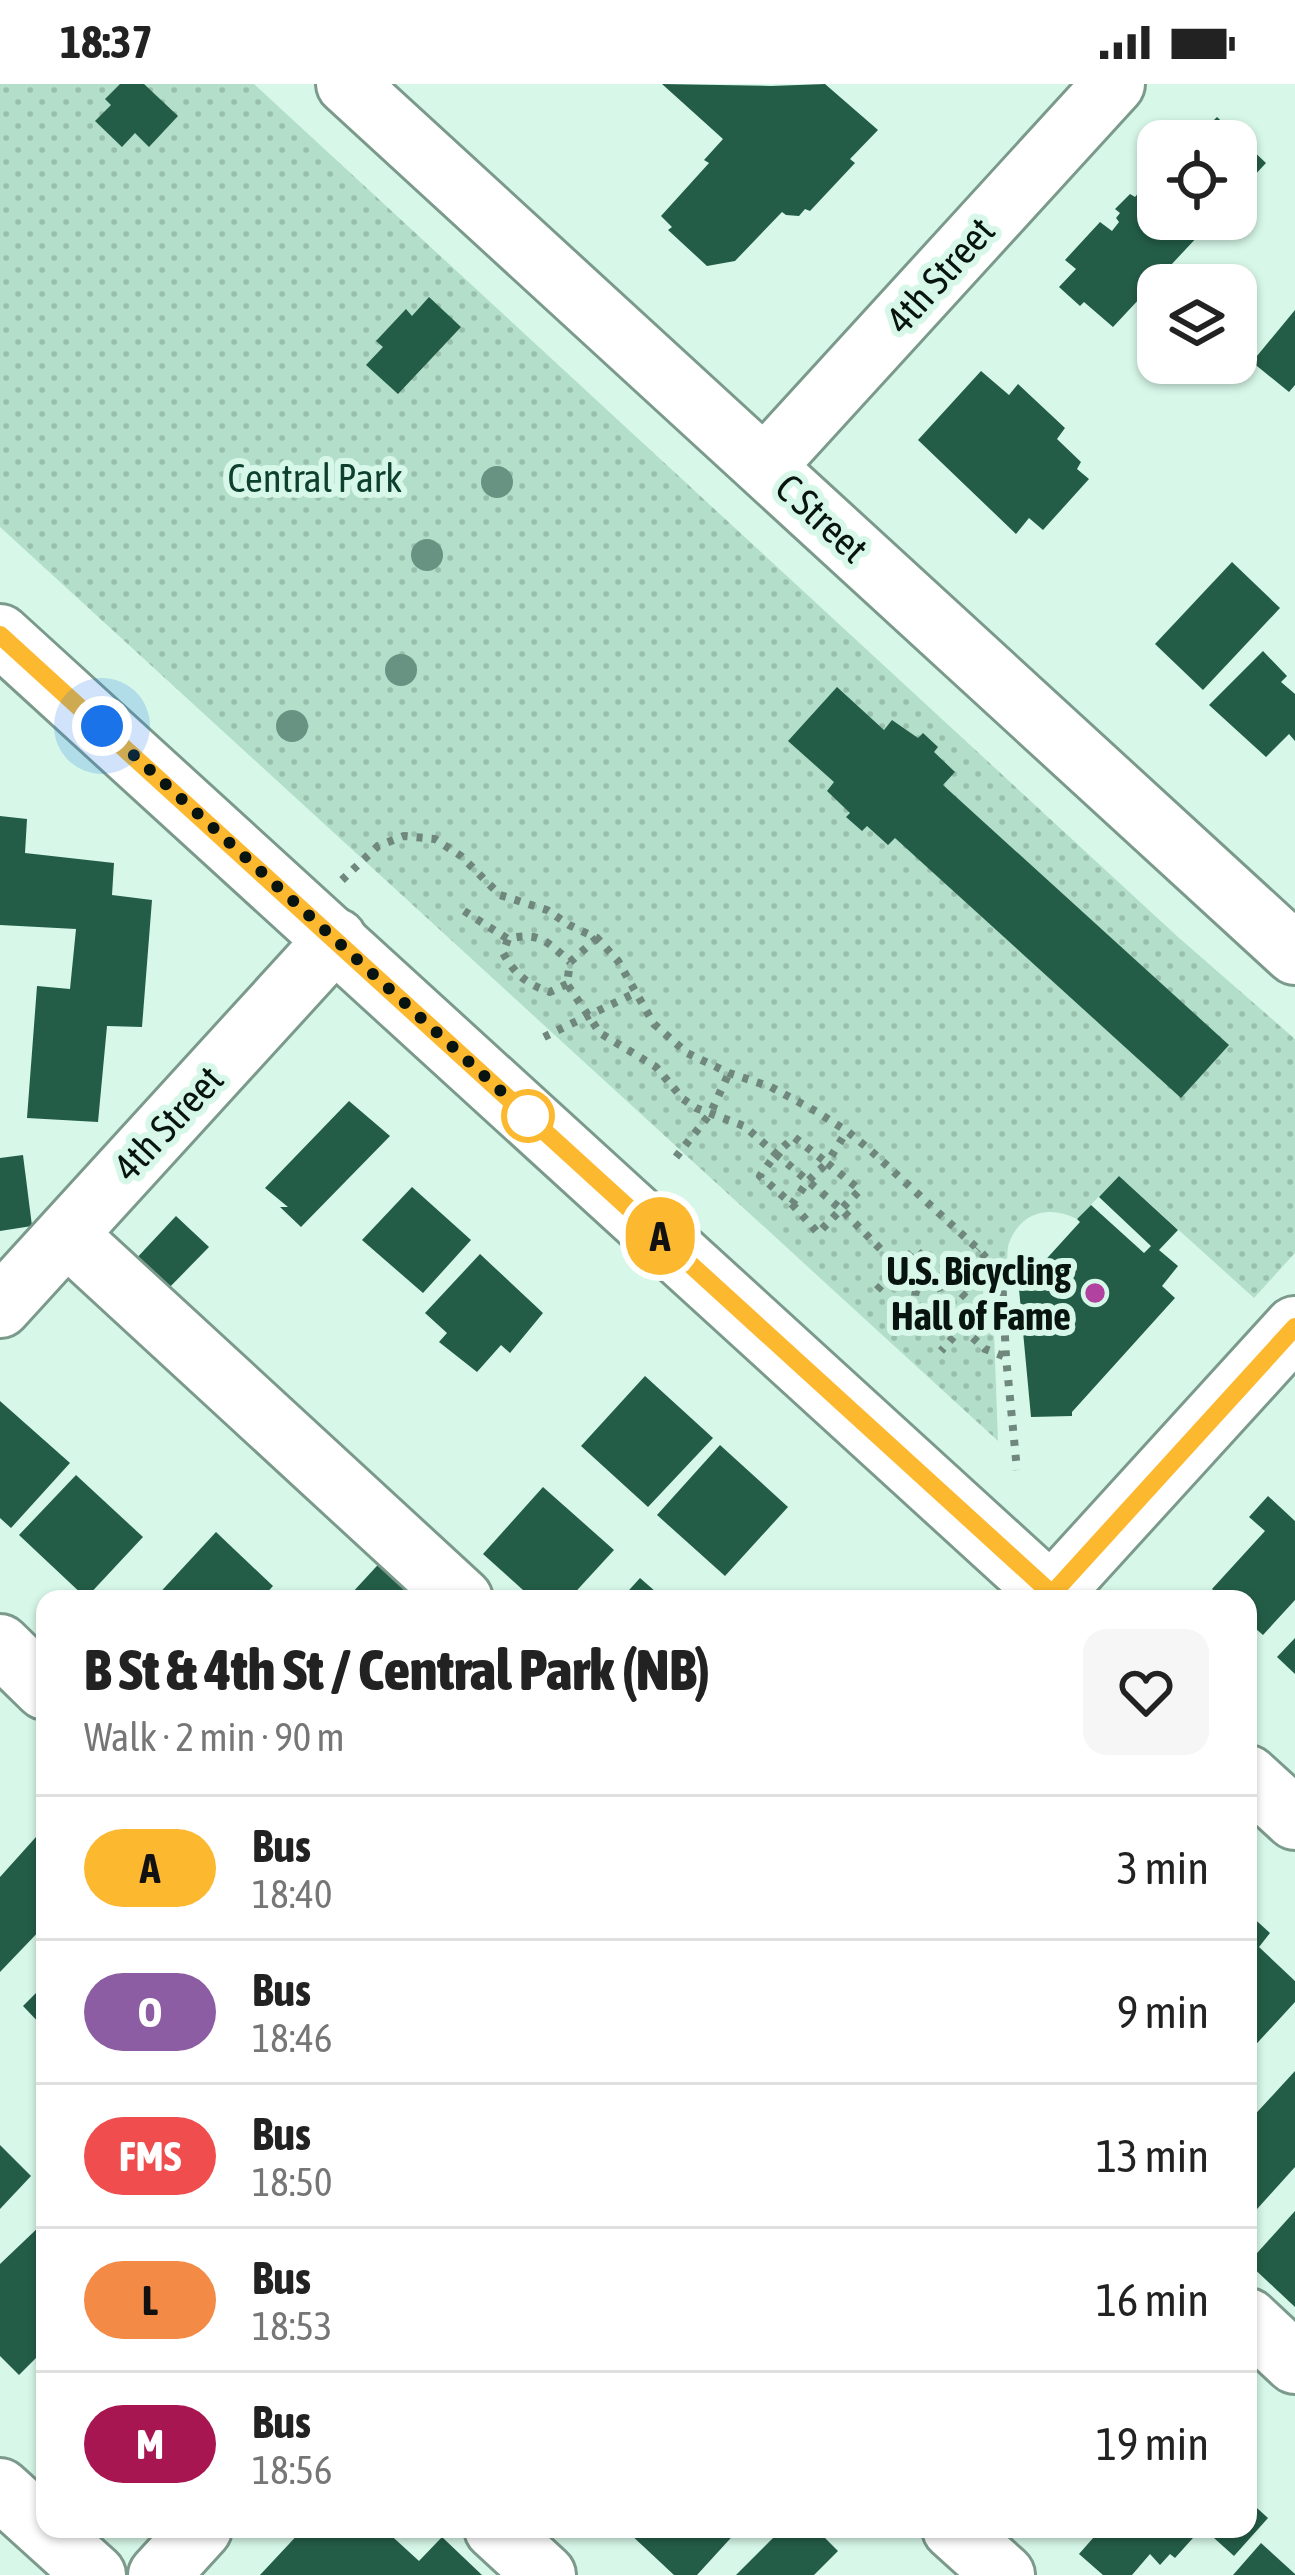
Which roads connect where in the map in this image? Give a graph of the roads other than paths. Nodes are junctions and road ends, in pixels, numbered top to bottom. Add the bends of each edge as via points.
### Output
1 (347, 84) edge
2 (1114, 84) edge
3 (765, 466) junction
4 (0, 635) edge
5 (322, 927) junction
6 (1295, 954) edge
7 (67, 1234) junction
8 (0, 1307) edge
9 (1295, 1327) edge
10 (452, 1590) edge
11 (1044, 1590) edge
12 (1058, 1590) edge
13 (0, 1645) edge
14 (36, 1680) edge
15 (1257, 1784) edge
16 (1295, 1819) edge
17 (1257, 2327) edge
18 (1295, 2362) edge
19 (0, 2489) edge
20 (36, 2522) edge
21 (54, 2538) edge
22 (193, 2538) edge
23 (505, 2538) edge
24 (963, 2538) edge
25 (95, 2575) edge
26 (159, 2575) edge
27 (545, 2575) edge
28 (1004, 2575) edge

1 - 3 street, C Street
2 - 3 street, 4th Street
3 - 6 street, C Street
4 - 5 street
5 - 7 street, 4th Street
5 - 11 street
7 - 8 street, 4th Street
7 - 10 street
9 - 12 street
13 - 14 street
15 - 16 street
17 - 18 street
19 - 20 street
21 - 25 street
22 - 26 street
23 - 27 street
24 - 28 street

